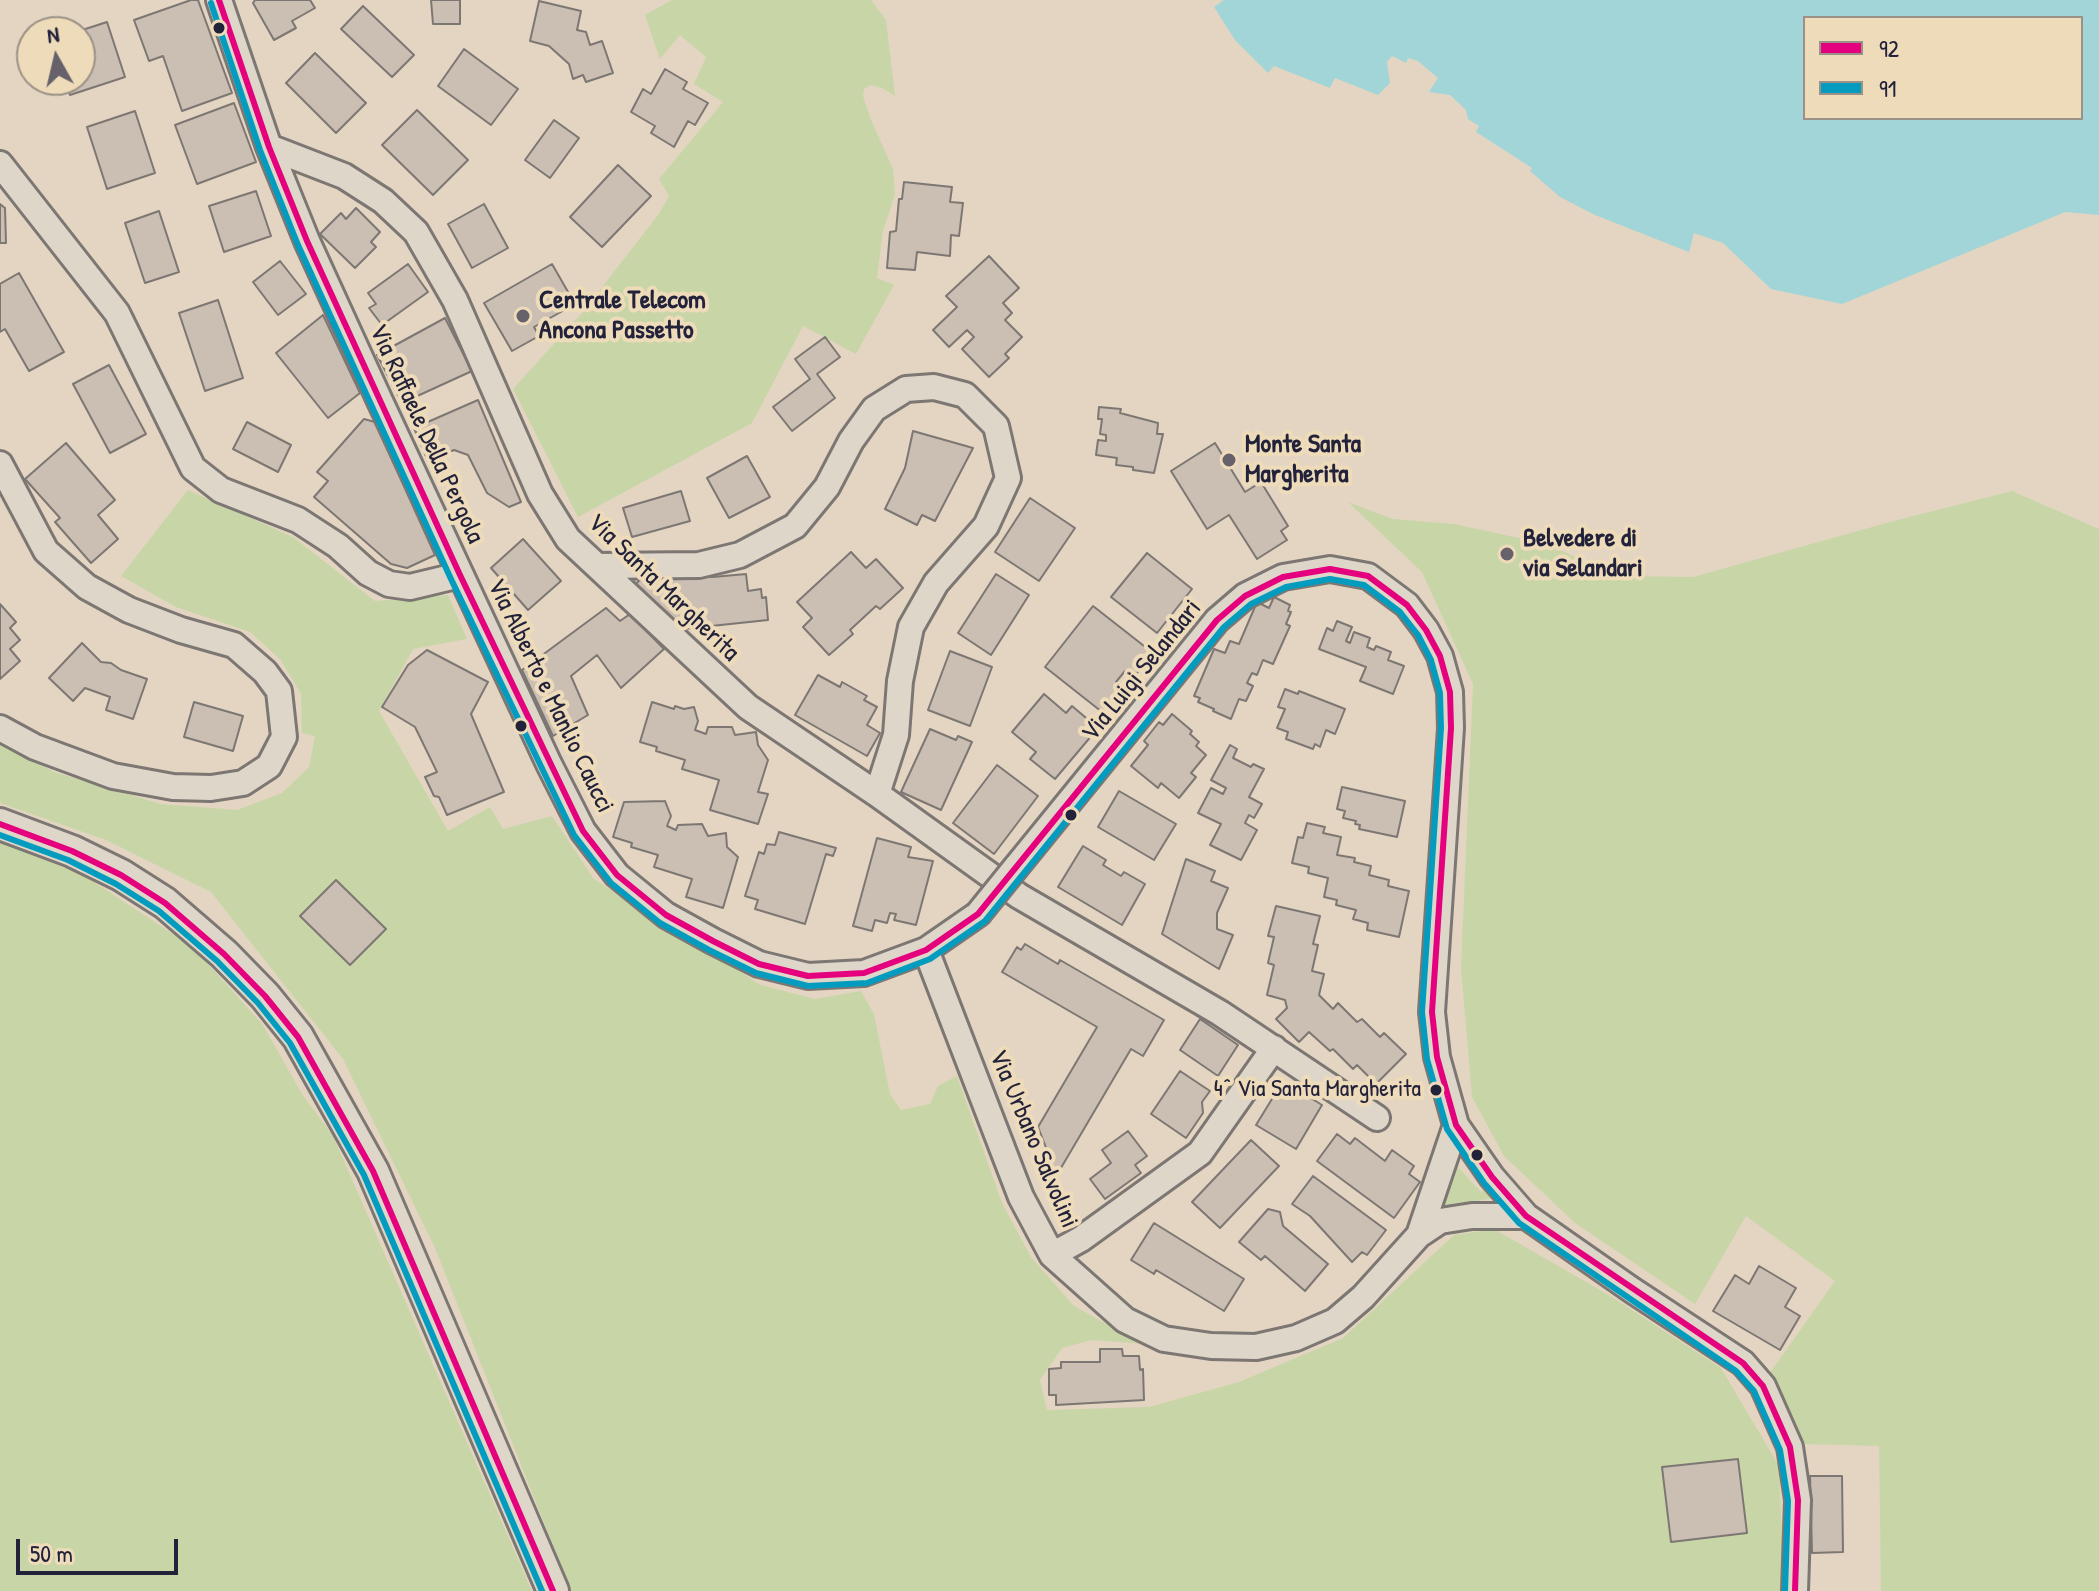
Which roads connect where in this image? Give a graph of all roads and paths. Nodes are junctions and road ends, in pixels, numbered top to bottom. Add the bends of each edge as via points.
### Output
1 (220, 0) edge
2 (269, 147) junction
3 (0, 164) edge
4 (0, 464) edge
5 (597, 566) junction
6 (460, 575) junction
7 (0, 728) edge
8 (877, 794) junction
9 (0, 824) edge
10 (926, 950) junction
11 (1274, 1048) junction
12 (1377, 1118) dead end
13 (1456, 1125) junction
14 (1526, 1216) junction
15 (1419, 1235) junction
16 (1052, 1255) junction
17 (553, 1591) edge
18 (1795, 1591) edge

1 - 2 street
2 - 5 street, Via Santa Margherita via 344,176 383,201 416,232 455,300 540,494 568,539
2 - 6 street, Via Raffaele Della Pergola
3 - 6 street, Via Raffaele Della Pergola via 117,313 193,468 221,490 298,520 389,584 410,587
4 - 7 street via 46,551 87,587 129,610 234,645 265,672 279,691 284,737 269,766 243,783 173,787 113,776
5 - 8 street, Via Santa Margherita via 748,707
5 - 8 street via 699,565 740,555 795,526 827,487 874,409 906,389 934,387 965,395 996,426 1008,478 986,526 936,583 911,627 896,735
6 - 10 street, Via Alberto e Manlio Caucci via 583,831 617,875 666,915 759,964 808,976 864,973
8 - 11 street, Via Santa Margherita via 1019,896
9 - 17 main road via 72,851 165,903 224,954 298,1037 373,1171
10 - 13 street, Via Luigi Selandari, bridge via 978,914 1217,620 1283,577 1330,569 1368,576 1407,605 1426,630 1450,692 1432,1012 1437,1057
10 - 16 street, Via Urbano Salvolini via 1021,1197
11 - 12 street, Via Santa Margherita
11 - 16 street via 1200,1153
13 - 14 street
13 - 15 street, Via Urbano Salvolini
14 - 15 street, Via Urbano Salvolini via 1440,1221
14 - 18 street via 1743,1363 1763,1386 1790,1447 1798,1500
15 - 16 street, Via Urbano Salvolini via 1335,1321 1256,1347 1164,1339 1125,1320

